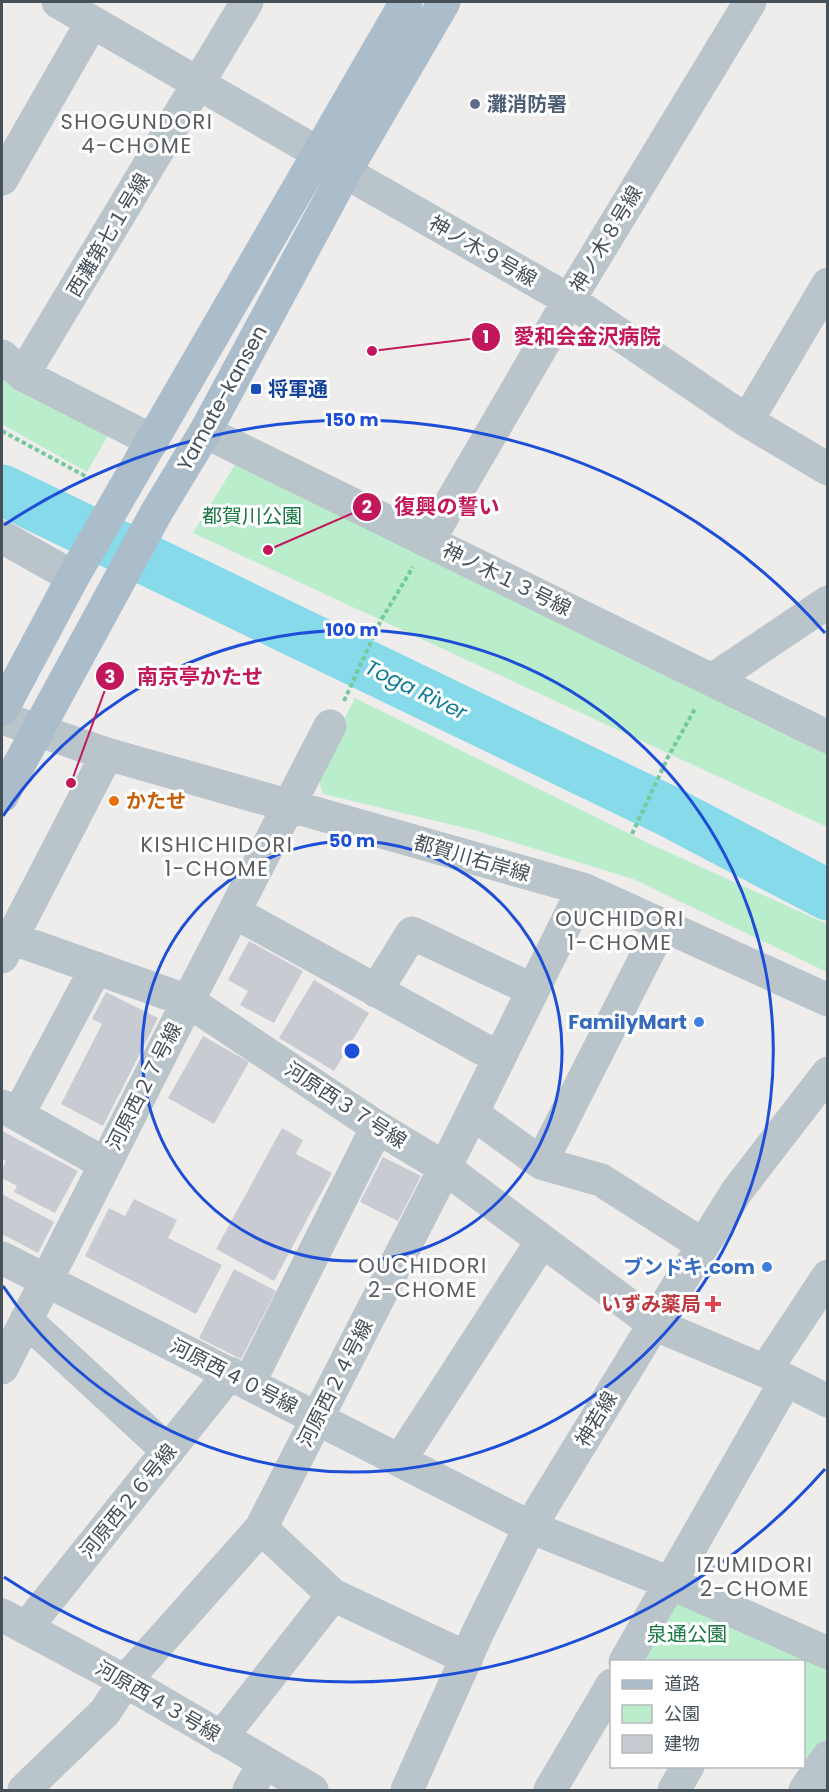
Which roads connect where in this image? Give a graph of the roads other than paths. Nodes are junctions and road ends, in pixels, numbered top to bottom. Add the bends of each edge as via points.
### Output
1 (58, 2) edge
2 (247, 2) edge
3 (406, 2) edge
4 (444, 2) edge
5 (750, 2) edge
6 (92, 22) junction
7 (199, 82) junction
8 (318, 153) junction
9 (345, 172) junction
10 (2, 179) edge
11 (828, 284) edge
12 (569, 300) junction
13 (12, 366) edge
14 (747, 421) junction
15 (205, 432) junction
16 (153, 441) junction
17 (828, 469) edge
18 (2, 537) edge
19 (429, 540) junction
20 (73, 577) junction
21 (828, 602) edge
22 (711, 680) junction
23 (2, 710) edge
24 (337, 714) road end
25 (2, 718) edge
26 (39, 729) junction
27 (828, 737) edge
28 (107, 754) junction
29 (2, 796) edge
30 (289, 806) junction
31 (583, 889) junction
32 (234, 912) junction
33 (662, 925) junction
34 (6, 948) edge
35 (96, 968) junction
36 (532, 990) junction
37 (376, 991) junction
38 (828, 1000) edge
39 (188, 1001) junction
40 (499, 1058) junction
41 (828, 1072) edge
42 (10, 1111) edge
43 (472, 1113) junction
44 (377, 1127) junction
45 (541, 1162) junction
46 (105, 1164) junction
47 (445, 1168) junction
48 (542, 1241) junction
49 (703, 1245) junction
50 (2, 1258) edge
51 (828, 1276) edge
52 (46, 1280) junction
53 (26, 1320) junction
54 (654, 1324) junction
55 (2, 1368) edge
56 (776, 1376) junction
57 (240, 1378) junction
58 (828, 1401) edge
59 (317, 1418) junction
60 (168, 1451) junction
61 (400, 1460) junction
62 (530, 1527) junction
63 (261, 1528) junction
64 (670, 1583) junction
65 (333, 1595) junction
66 (14, 1622) edge
67 (828, 1653) edge
68 (467, 1658) junction
69 (626, 1660) edge
70 (125, 1681) junction
71 (610, 1688) edge
72 (221, 1737) junction
73 (264, 1763) junction
74 (687, 1768) edge
75 (24, 1791) edge
76 (249, 1791) edge
77 (312, 1791) edge
78 (407, 1791) edge
79 (550, 1791) edge
80 (674, 1791) edge

1 - 6 street, 神ノ木９号線
2 - 7 street, 西灘第七１号線
3 - 8 main road, Yamate-kansen
4 - 9 main road, Yamate-kansen
5 - 12 street, 神ノ木８号線
6 - 7 street, 神ノ木９号線
6 - 10 street
7 - 8 street, 神ノ木９号線
7 - 13 street, 西灘第七１号線
8 - 9 street, 神ノ木９号線
8 - 16 main road, Yamate-kansen
9 - 12 street, 神ノ木９号線
9 - 15 main road, Yamate-kansen
11 - 14 street
12 - 14 street, 神ノ木９号線
12 - 19 street, 神ノ木８号線
13 - 16 street
14 - 17 street, 神ノ木９号線
15 - 19 street, 神ノ木１３号線
15 - 26 main road, Yamate-kansen via 156,513
16 - 20 main road, Yamate-kansen
18 - 20 street
19 - 22 street, 神ノ木１３号線
20 - 23 main road, Yamate-kansen
21 - 22 street
22 - 27 street, 神ノ木１３号線
24 - 30 street, 河原西２７号線
25 - 26 street, 都賀川右岸線
26 - 28 street, 都賀川右岸線
26 - 29 main road, Yamate-kansen
28 - 30 street, 都賀川右岸線
28 - 34 street
30 - 31 street, 都賀川右岸線
30 - 32 street, 河原西２７号線
31 - 33 street, 都賀川右岸線
31 - 36 street, 河原西２４号線
32 - 37 street
32 - 39 street, 河原西２７号線
33 - 38 street, 都賀川右岸線
33 - 45 street
34 - 35 street, 河原西３７号線
35 - 39 street, 河原西３７号線
35 - 42 street
36 - 37 street via 412,933
36 - 40 street, 河原西２４号線
37 - 40 street
39 - 44 street, 河原西３７号線
39 - 46 street, 河原西２７号線
40 - 43 street, 河原西２４号線
41 - 49 street, 神若線 via 737,1191
42 - 46 street
43 - 45 street
43 - 47 street, 河原西２４号線
44 - 47 street, 河原西３７号線
44 - 57 street, 河原西２６号線
45 - 49 street via 601,1180
46 - 52 street, 河原西２７号線
47 - 48 street, 河原西３７号線
47 - 59 street, 河原西２４号線
48 - 54 street, 河原西３７号線
48 - 61 street
49 - 54 street, 神若線
50 - 52 street, 河原西４０号線
51 - 56 street
52 - 53 street, 河原西２７号線
52 - 57 street, 河原西４０号線
53 - 55 street, 河原西２７号線
53 - 60 street
54 - 56 street, 河原西３７号線
54 - 62 street, 神若線
56 - 58 street, 河原西３７号線
56 - 64 street
57 - 59 street, 河原西４０号線
57 - 60 street, 河原西２６号線
59 - 61 street, 河原西４０号線
59 - 63 street, 河原西２４号線
60 - 66 street, 河原西２６号線
61 - 62 street, 河原西４０号線
62 - 64 street, 河原西４０号線
62 - 68 street, 神若線
63 - 65 street
63 - 70 street, 河原西２４号線
64 - 67 street, 河原西４０号線
64 - 69 street
65 - 68 street
65 - 72 street
66 - 70 street, 河原西４３号線
68 - 78 street, 神若線
70 - 72 street, 河原西４３号線
70 - 75 street, 河原西２４号線 via 105,1712
71 - 79 street
72 - 73 street, 河原西４３号線
73 - 76 street
73 - 77 street, 河原西４３号線
74 - 80 street

